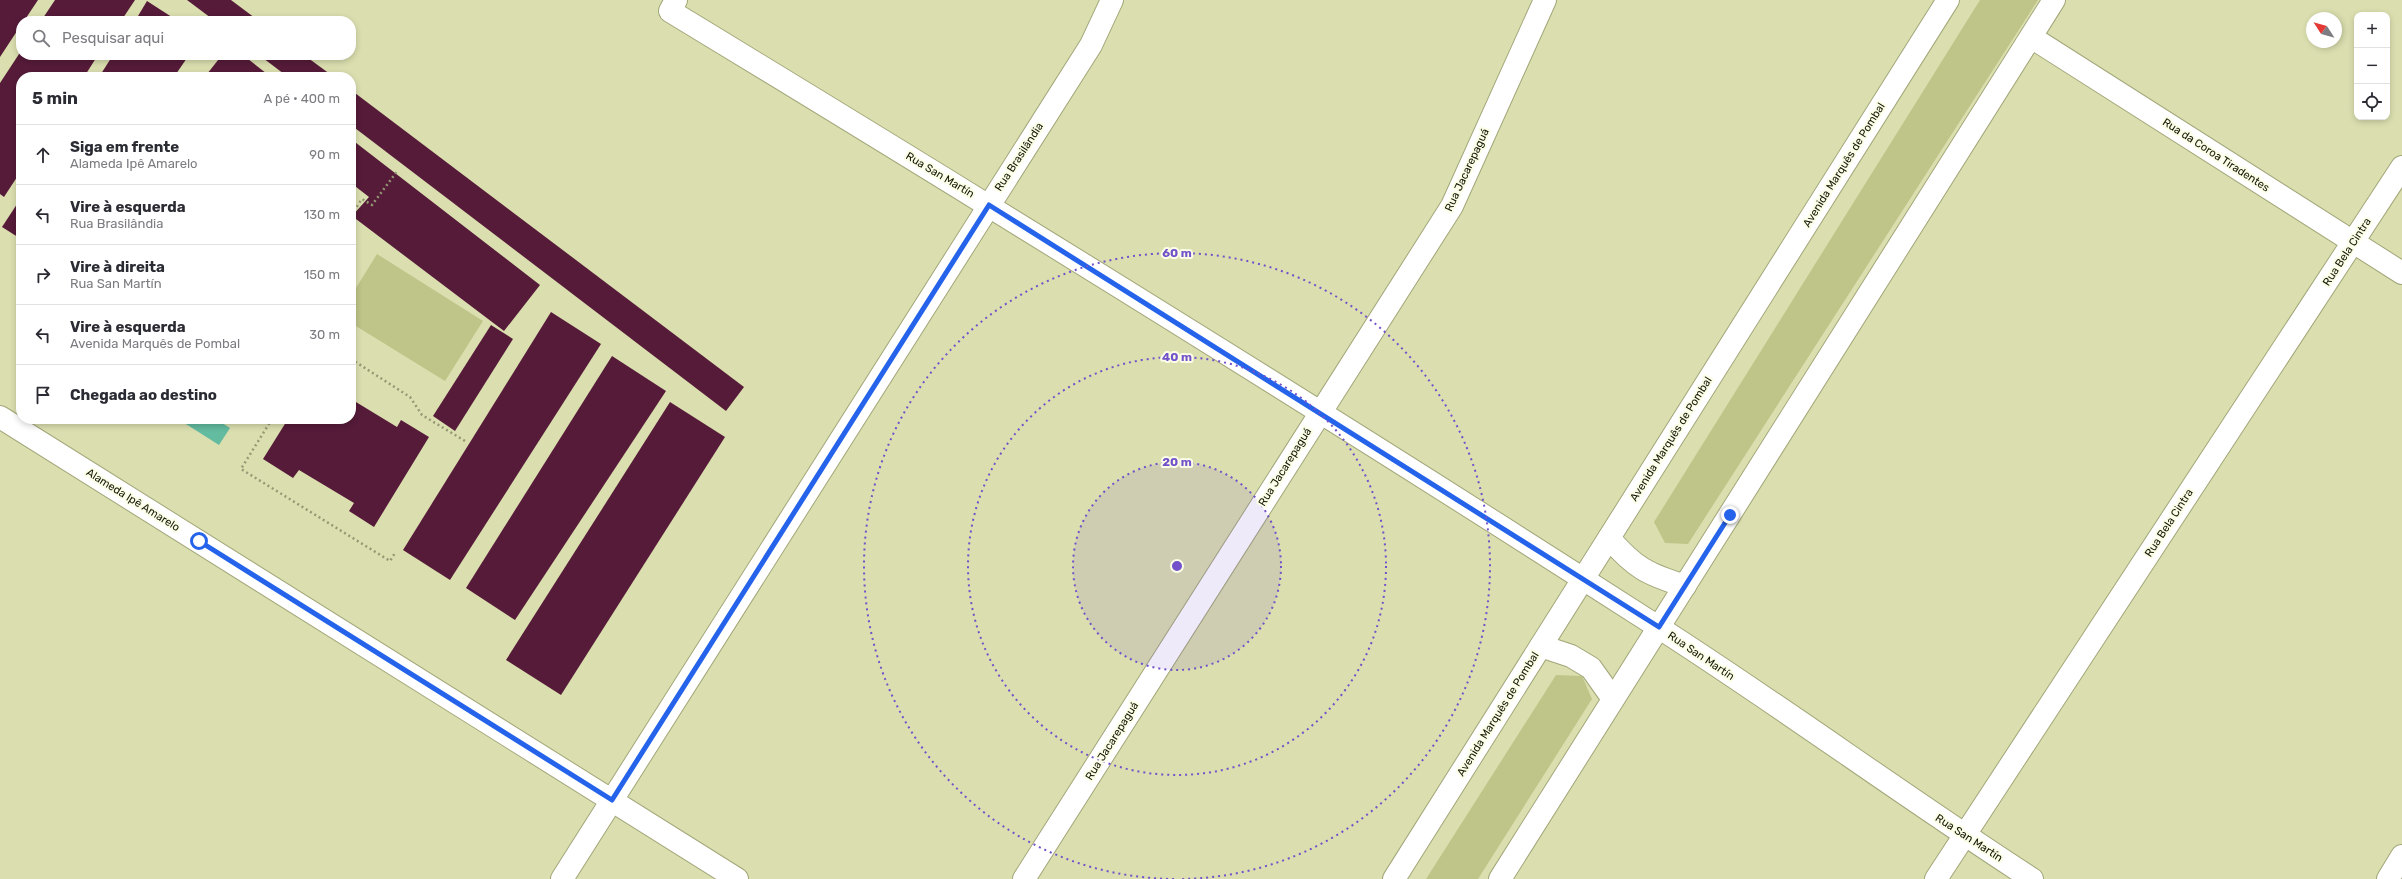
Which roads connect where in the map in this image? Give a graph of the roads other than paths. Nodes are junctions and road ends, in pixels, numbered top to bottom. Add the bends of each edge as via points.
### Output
1 (1112, 0) edge
2 (1545, 0) edge
3 (1948, 0) edge
4 (2054, 0) edge
5 (673, 5) edge
6 (2031, 36) junction
7 (2402, 167) edge
8 (989, 205) junction
9 (2354, 243) junction
10 (2402, 273) edge
11 (1319, 413) junction
12 (0, 417) edge
13 (1609, 538) junction
14 (1583, 579) junction
15 (1685, 586) junction
16 (1659, 627) junction
17 (1541, 646) junction
18 (1613, 699) junction
19 (612, 800) junction
20 (1964, 835) junction
21 (2402, 856) edge
22 (562, 879) edge
23 (737, 879) edge
24 (1024, 879) edge
25 (1394, 879) edge
26 (1500, 879) edge
27 (1936, 879) edge
28 (2032, 879) edge
29 (2388, 879) edge

1 - 8 street, Rua Brasilândia via 1091,45
2 - 11 street, Rua Jacarepaguá via 1452,206
3 - 13 street, Avenida Marquês de Pombal
4 - 6 street
5 - 8 street, Rua San Martín
6 - 9 street, Rua da Coroa Tiradentes
6 - 15 street
7 - 9 street, Rua Bela Cintra
8 - 11 street, Rua San Martín
8 - 19 street, Rua Brasilândia
9 - 10 street, Rua da Coroa Tiradentes
9 - 20 street, Rua Bela Cintra
11 - 14 street, Rua San Martín
11 - 24 street, Rua Jacarepaguá
12 - 19 street, Alameda Ipê Amarelo
13 - 14 street, Avenida Marquês de Pombal
13 - 15 street via 1626,558 1651,575
14 - 16 street, Rua San Martín
14 - 17 street, Avenida Marquês de Pombal
15 - 16 street
16 - 18 street
16 - 20 street, Rua San Martín
17 - 18 street via 1571,656 1590,668
17 - 25 street, Avenida Marquês de Pombal
18 - 26 street
19 - 22 street, Rua Brasilândia
19 - 23 street, Alameda Ipê Amarelo
20 - 27 street, Rua Bela Cintra
20 - 28 street, Rua San Martín
21 - 29 street

